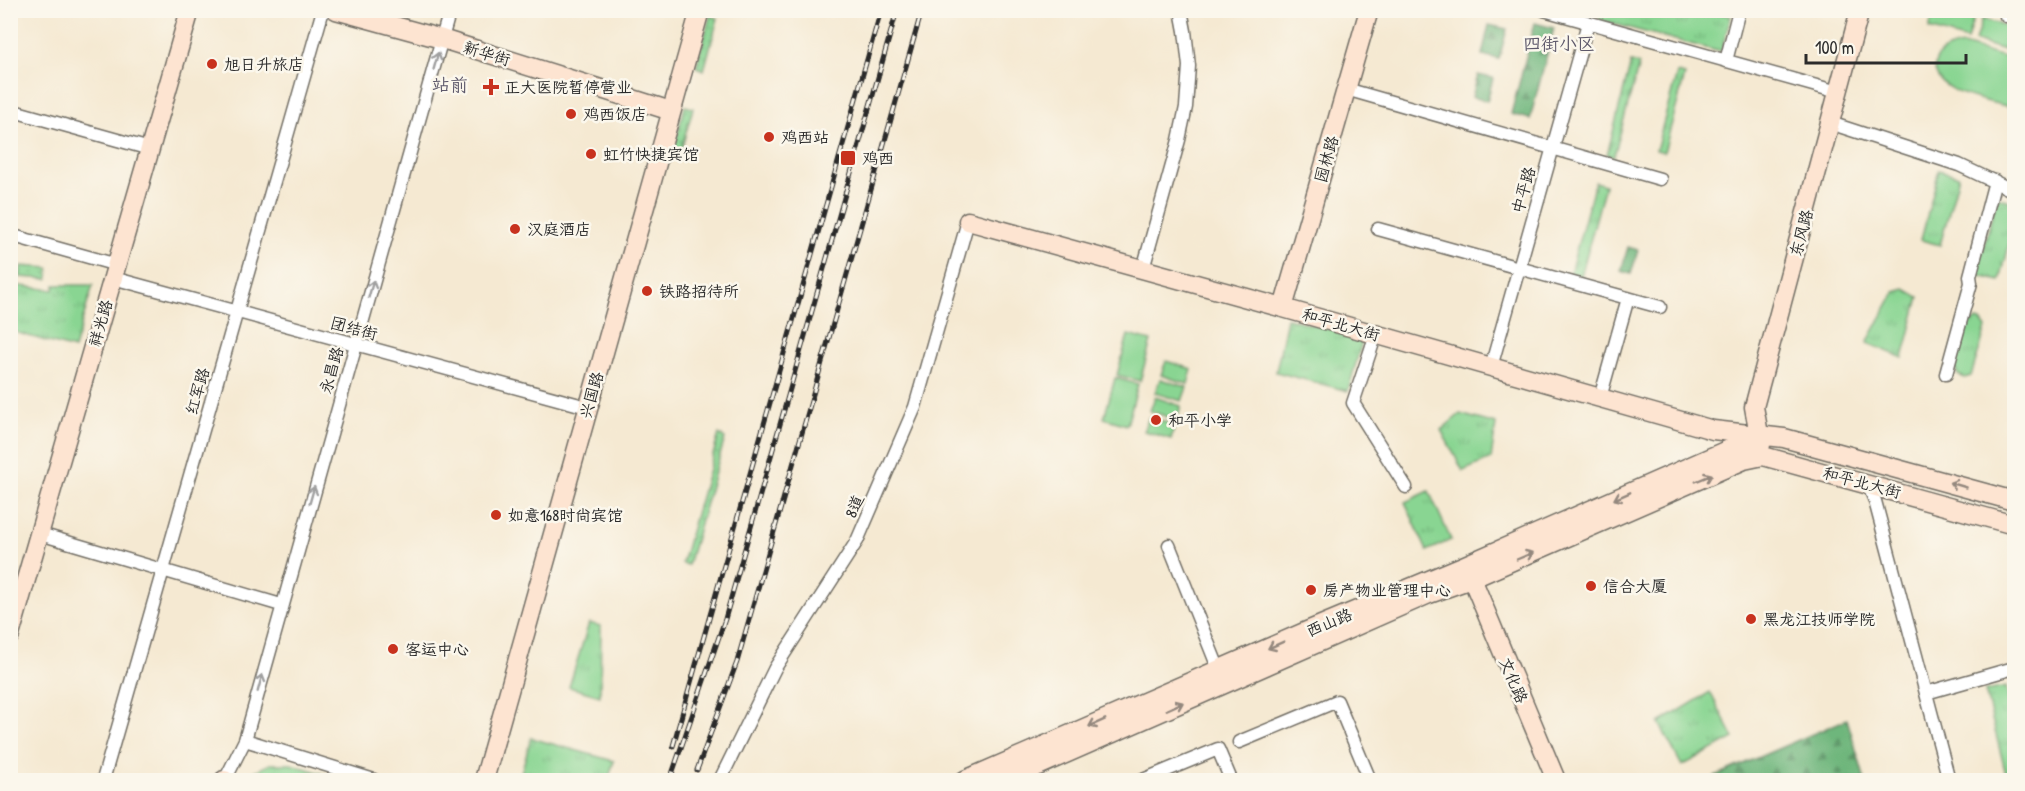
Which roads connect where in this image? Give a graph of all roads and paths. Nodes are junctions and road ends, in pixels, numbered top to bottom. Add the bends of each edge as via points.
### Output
1 (190, 10) edge
2 (323, 10) edge
3 (336, 10) edge
4 (374, 10) edge
5 (450, 10) edge
6 (700, 10) edge
7 (1180, 10) edge
8 (1369, 10) edge
9 (1544, 10) edge
10 (1739, 10) edge
11 (1860, 10) edge
12 (1588, 23) junction
13 (443, 34) junction
14 (1726, 61) junction
15 (1346, 89) junction
16 (1838, 92) junction
17 (672, 106) junction
18 (10, 110) edge
19 (1830, 123) junction
20 (150, 149) junction
21 (1552, 149) junction
22 (1660, 179) dead end
23 (1995, 181) junction
24 (2014, 190) edge
25 (968, 221) joint
26 (1378, 229) dead end
27 (10, 235) edge
28 (1519, 268) junction
29 (1143, 269) junction
30 (115, 272) junction
31 (1628, 298) junction
32 (1660, 307) dead end
33 (1283, 308) junction
34 (237, 313) junction
35 (1376, 334) junction
36 (355, 346) junction
37 (1491, 367) junction
38 (1946, 374) dead end
39 (1600, 398) junction
40 (587, 407) junction
41 (1741, 443) junction
42 (1868, 483) junction
43 (1406, 486) dead end
44 (2014, 501) edge
45 (2014, 525) edge
46 (40, 534) junction
47 (1169, 544) dead end
48 (164, 569) junction
49 (1466, 573) junction
50 (281, 605) junction
51 (10, 635) edge
52 (2014, 667) edge
53 (1219, 670) junction
54 (1926, 693) junction
55 (245, 740) junction
56 (1239, 742) dead end
57 (1016, 779) edge
58 (103, 780) edge
59 (225, 780) edge
60 (374, 780) edge
61 (484, 780) edge
62 (720, 780) edge
63 (965, 780) edge
64 (1143, 780) edge
65 (1231, 780) edge
66 (1370, 780) edge
67 (1543, 780) edge
68 (1556, 780) edge
69 (1949, 780) edge

1 - 20 main road, 祥光路
2 - 34 street, 红军路
3 - 13 main road, 新华街
4 - 13 main road, 新华街
5 - 13 street, 永昌路
6 - 17 main road, 兴国路
7 - 29 street via 1188,66 1186,107
8 - 15 main road, 园林路
9 - 12 street
10 - 14 street
11 - 16 main road, 东风路
12 - 14 street
12 - 21 street, 中平路
13 - 17 main road, 新华街
36 -> 13 street, 永昌路
14 - 16 street
15 - 21 street
15 - 33 main road, 园林路
16 - 19 main road, 东风路
17 - 40 main road, 兴国路
18 - 20 street
19 - 23 street via 1959,165
19 - 41 main road, 东风路
20 - 30 main road, 祥光路
21 - 22 street
21 - 28 street, 中平路
23 - 24 street
23 - 38 street
25 - 29 main road, 和平北大街
25 - 62 street, 8道 via 915,407 857,541 775,668
26 - 28 street
27 - 30 street, 团结街
28 - 31 street
28 - 37 street, 中平路
29 - 33 main road, 和平北大街
30 - 34 street, 团结街
30 - 46 main road, 祥光路
31 - 32 street
31 - 39 street
33 - 35 main road, 和平北大街
34 - 36 street, 团结街
34 - 48 street, 红军路
35 - 37 main road, 和平北大街
35 - 43 street via 1353,403
36 - 40 street, 团结街
50 -> 36 street, 永昌路
37 - 39 main road, 和平北大街
39 - 41 main road, 和平北大街
40 - 61 main road, 兴国路
41 - 42 main road, 和平北大街
44 -> 41 main road, 和平北大街 via 1784,438
49 -> 41 main road, 西山路
41 -> 49 main road, 西山路
42 - 45 main road, 和平北大街
42 - 54 street
46 - 48 street
46 - 51 main road, 祥光路
47 - 53 street
48 - 50 street
48 - 58 street, 红军路
49 -> 53 main road, 西山路
57 -> 49 main road, 西山路
49 - 67 main road, 文化路
49 - 68 main road, 文化路
55 -> 50 street, 永昌路
52 - 54 street
53 -> 63 main road, 西山路
54 - 69 street
55 - 59 street, 永昌路
55 - 60 street
56 - 66 street via 1337,701
64 - 65 street via 1218,749

